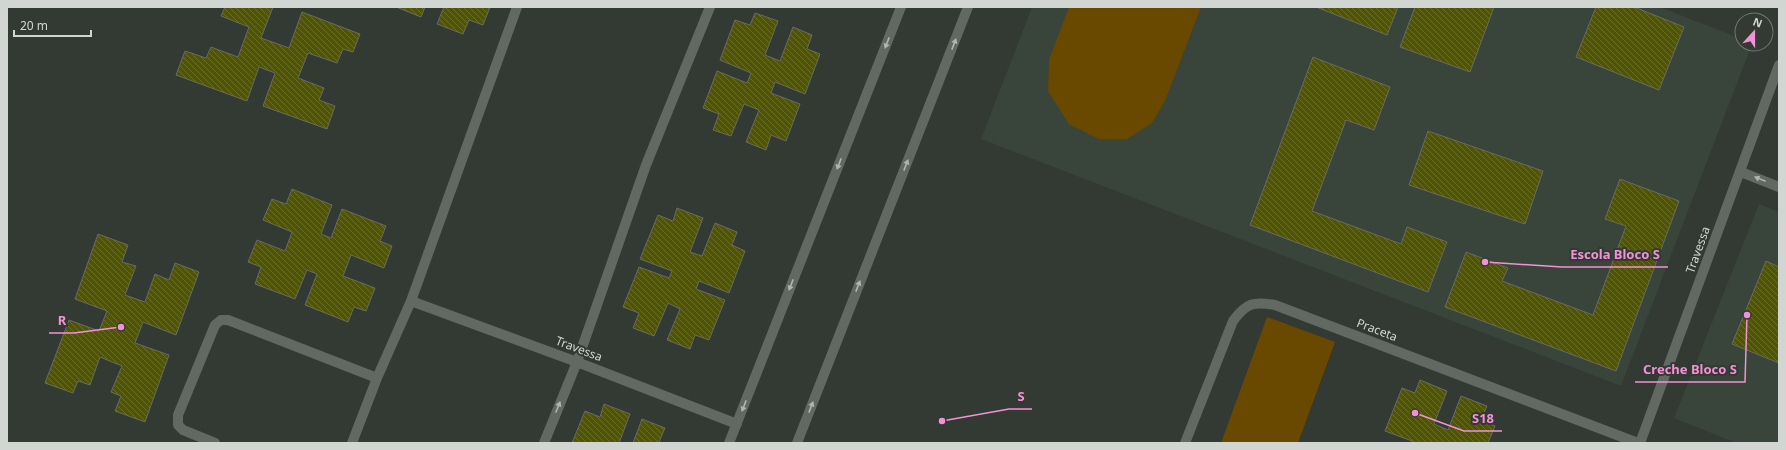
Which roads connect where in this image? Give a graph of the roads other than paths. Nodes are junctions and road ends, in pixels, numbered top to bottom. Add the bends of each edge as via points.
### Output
1 (517, 7) edge
2 (710, 7) edge
3 (901, 7) edge
4 (968, 7) edge
5 (1779, 65) edge
6 (1741, 172) junction
7 (1779, 187) edge
8 (411, 301) junction
9 (576, 362) junction
10 (377, 378) junction
11 (737, 424) junction
12 (214, 443) edge
13 (352, 443) edge
14 (544, 443) edge
15 (729, 443) edge
16 (797, 443) edge
17 (1185, 443) edge
18 (1639, 443) edge

1 - 8 street
2 - 9 street via 646,165
3 -> 11 street
16 -> 4 street
5 - 6 street, Travessa
7 -> 6 street
6 - 18 street, Travessa
8 - 9 street, Travessa
8 - 10 street
9 - 11 street, Travessa
14 -> 9 street
10 - 12 street via 228,320 221,320 215,325 178,414 178,425 183,430
10 - 13 street
11 - 15 street
17 - 18 street, Praceta via 1233,321 1241,310 1250,304 1262,303 1282,308

